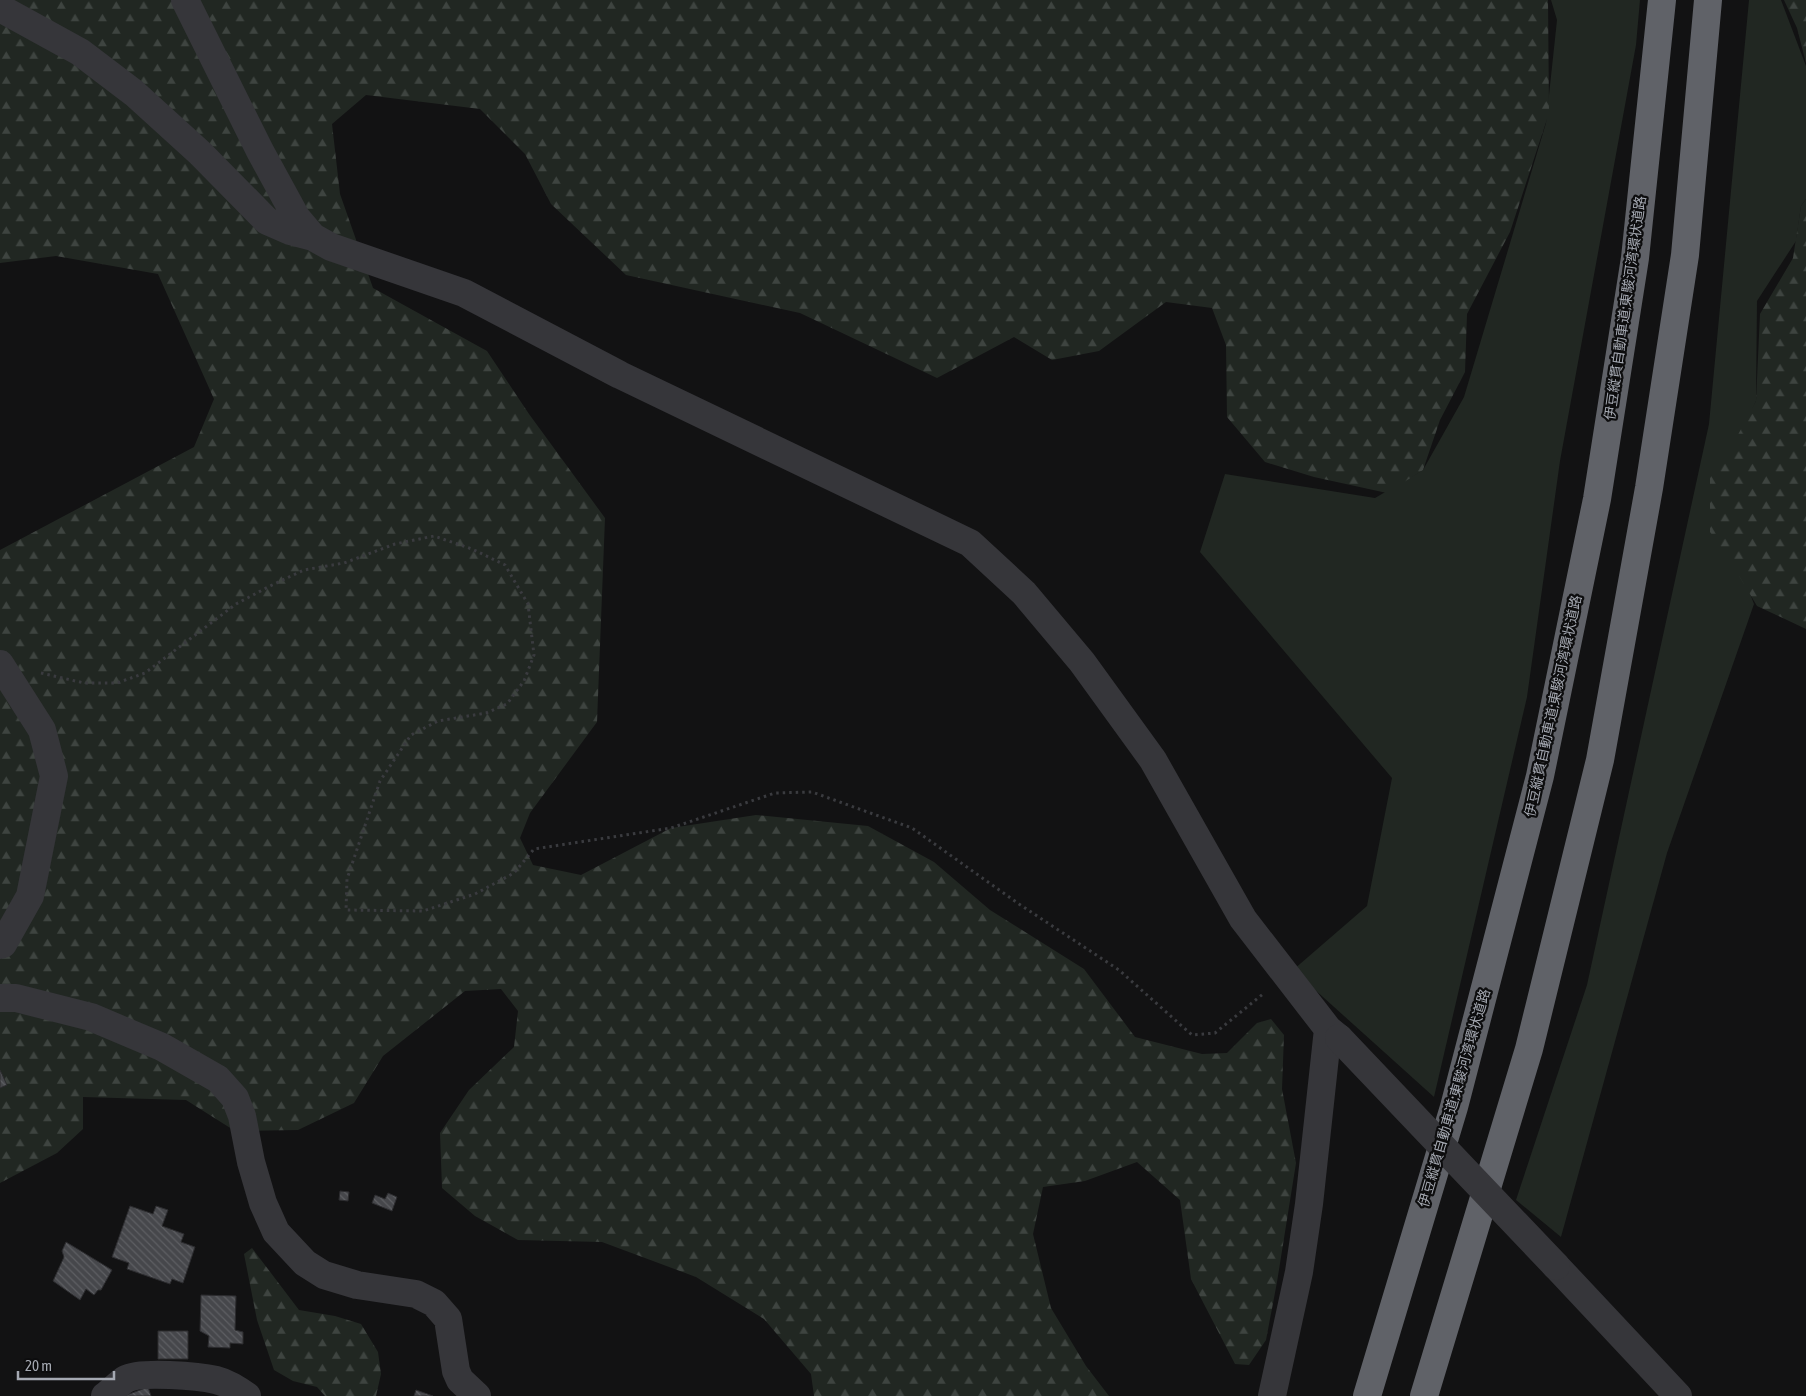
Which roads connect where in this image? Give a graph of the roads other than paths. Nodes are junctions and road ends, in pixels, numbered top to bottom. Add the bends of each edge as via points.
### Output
1 (185, 0) edge
2 (1662, 0) edge
3 (1708, 0) edge
4 (0, 8) edge
5 (313, 237) junction
6 (0, 664) edge
7 (0, 945) edge
8 (0, 998) edge
9 (1334, 1033) junction
10 (105, 1396) edge
11 (247, 1396) edge
12 (477, 1396) edge
13 (1272, 1396) edge
14 (1367, 1396) edge
15 (1424, 1396) edge
16 (1678, 1396) edge

1 - 5 street via 260,151 296,217
2 - 14 highway, 伊豆縦貫自動車道;東駿河湾環状道路 via 1635,258 1597,499 1540,776 1454,1107
3 - 15 highway via 1685,255 1649,488 1600,760 1529,1049
4 - 5 street via 80,52 134,93 267,220
5 - 9 street via 331,248 464,293 620,375 970,542 1024,593 1082,662 1154,760 1243,920
6 - 7 street via 42,730 54,776 30,896
8 - 12 street via 16,998 90,1017 162,1048 218,1079 235,1098 242,1116 263,1203 276,1232 305,1263 324,1275 357,1285 416,1294 434,1303 448,1319 460,1380
9 - 13 street via 1299,1272
9 - 16 street, bridge
10 - 11 street via 126,1379 138,1375 167,1375 215,1380 234,1386

